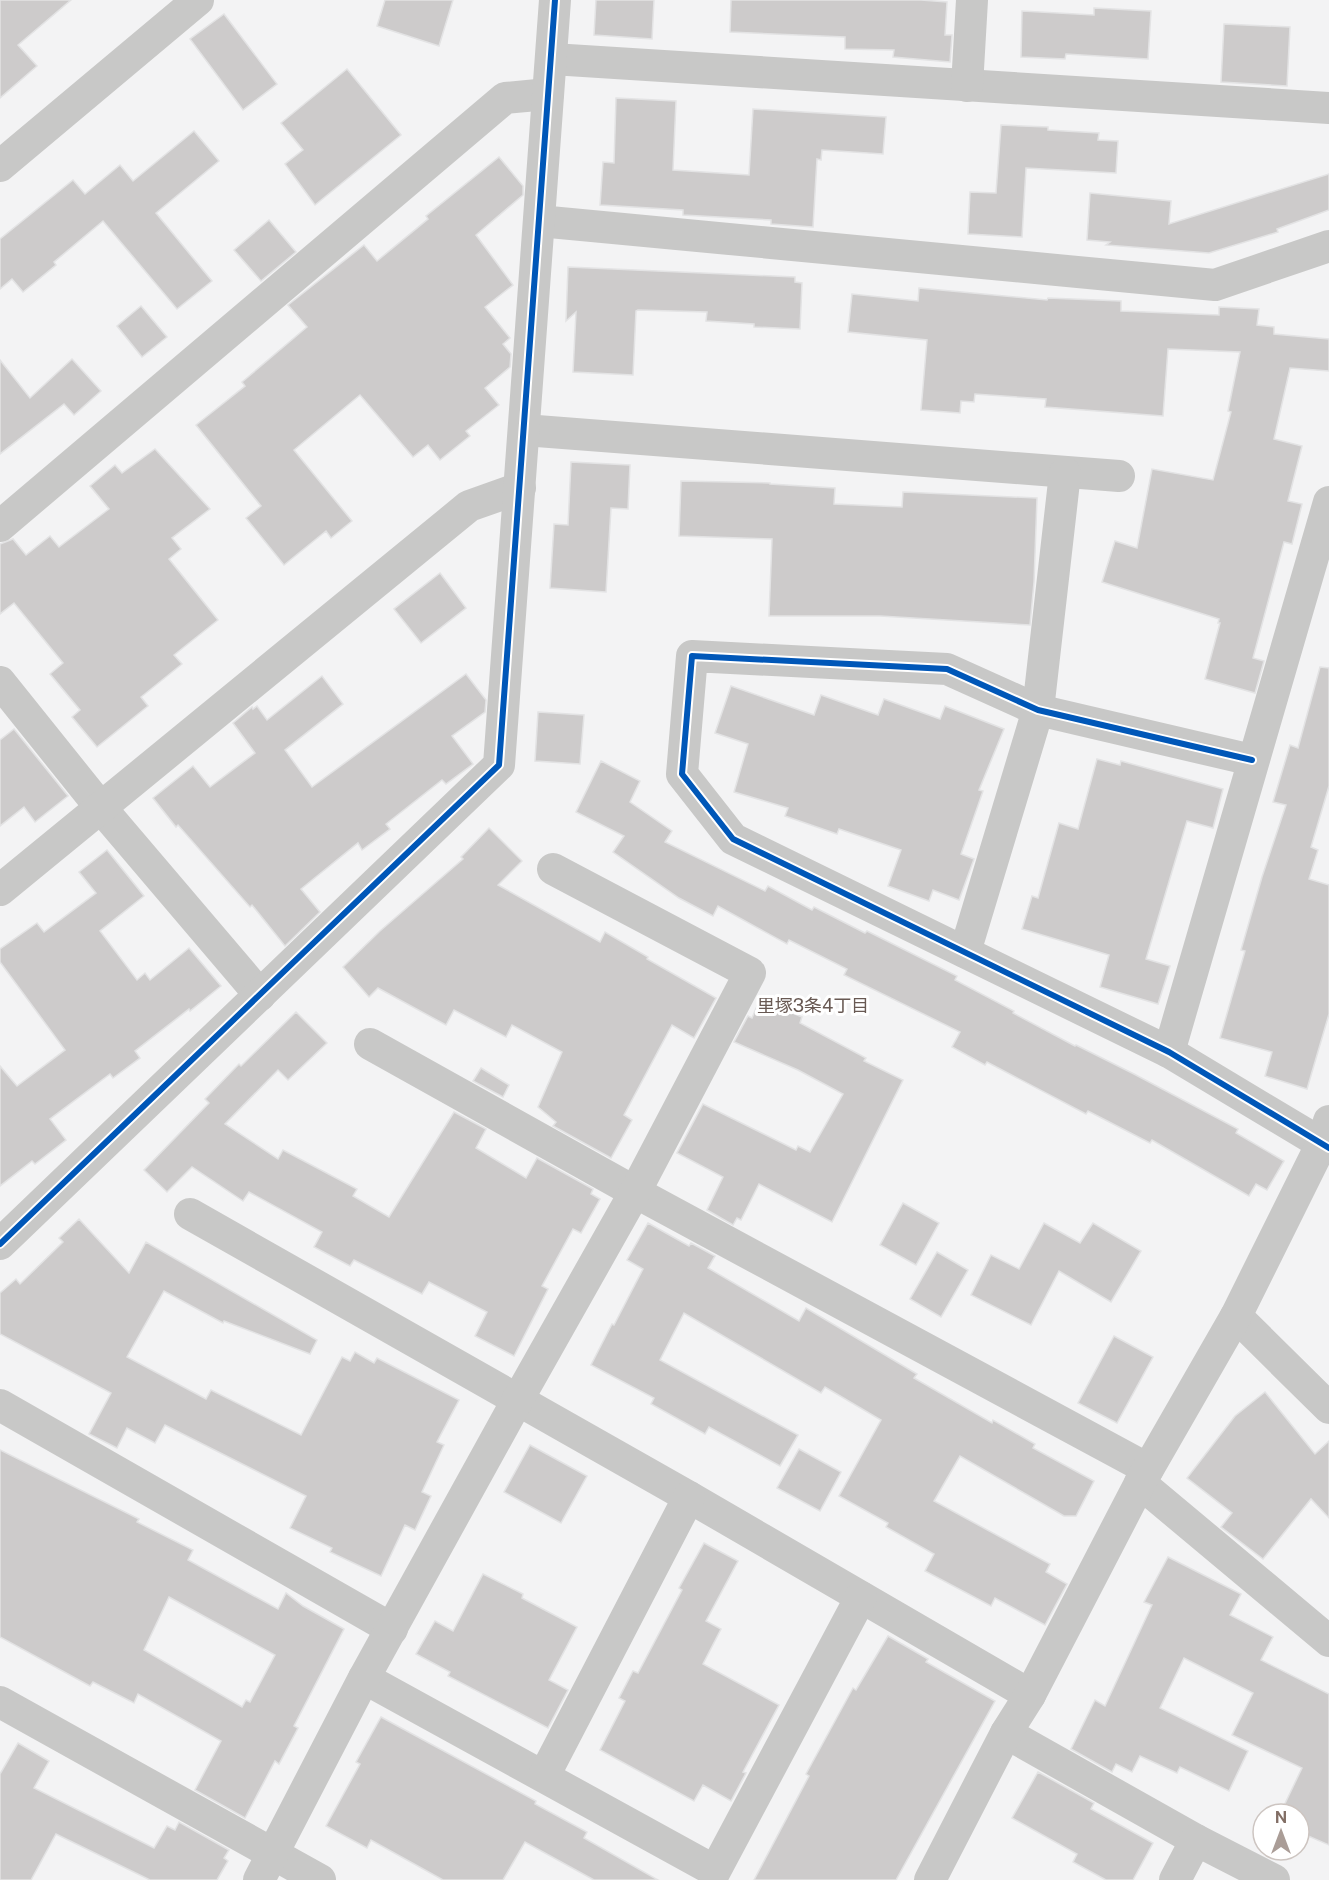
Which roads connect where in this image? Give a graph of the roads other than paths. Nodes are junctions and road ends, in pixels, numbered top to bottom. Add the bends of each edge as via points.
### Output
1 (198, 0) edge
2 (555, 0) edge
3 (972, 0) edge
4 (552, 59) junction
5 (967, 86) junction
6 (548, 94) junction
7 (1329, 108) edge
8 (0, 166) edge
9 (539, 221) junction
10 (1329, 246) edge
11 (524, 430) junction
12 (1065, 473) junction
13 (1119, 476) dead end
14 (520, 488) junction
15 (1329, 502) edge
16 (0, 526) edge
17 (0, 681) edge
18 (1038, 710) junction
19 (1252, 760) junction
20 (100, 808) junction
21 (553, 869) dead end
22 (0, 890) edge
23 (965, 952) junction
24 (260, 995) junction
25 (370, 1044) dead end
26 (1169, 1052) junction
27 (1327, 1138) edge
28 (635, 1192) junction
29 (190, 1214) dead end
30 (0, 1244) edge
31 (1236, 1316) junction
32 (517, 1401) junction
33 (0, 1405) edge
34 (1329, 1408) edge
35 (1144, 1476) junction
36 (689, 1497) junction
37 (861, 1597) junction
38 (392, 1629) junction
39 (1329, 1641) edge
40 (364, 1678) junction
41 (1030, 1695) junction
42 (0, 1702) edge
43 (1006, 1733) junction
44 (544, 1776) junction
45 (1196, 1840) junction
46 (266, 1867) edge
47 (320, 1880) edge
48 (930, 1880) edge
49 (1175, 1880) edge
50 (1274, 1880) edge

1 - 8 street
2 - 4 street
3 - 5 street
4 - 5 street
4 - 6 street
5 - 7 street
6 - 9 street
6 - 16 street via 505,98
9 - 10 street via 1215,285
9 - 11 street
11 - 12 street
11 - 14 street
12 - 13 street
12 - 18 street
14 - 20 street via 470,506
14 - 24 street via 499,765
15 - 19 street
17 - 20 street
18 - 19 street
18 - 23 street
18 - 23 street via 947,669 692,656 682,774 733,839
19 - 26 street
20 - 22 street
20 - 24 street
21 - 28 street via 750,973
23 - 26 street
24 - 30 street
25 - 28 street
26 - 27 street
27 - 31 street
28 - 32 street
28 - 35 street
29 - 32 street
31 - 34 street
31 - 35 street
32 - 36 street
32 - 38 street
33 - 38 street
35 - 39 street
35 - 41 street
36 - 37 street
36 - 44 street
37 - 41 street
37 - 44 street via 715,1871
38 - 40 street
40 - 44 street
40 - 46 street
41 - 43 street
42 - 46 street
43 - 45 street
43 - 48 street
45 - 49 street
45 - 50 street
46 - 47 street

